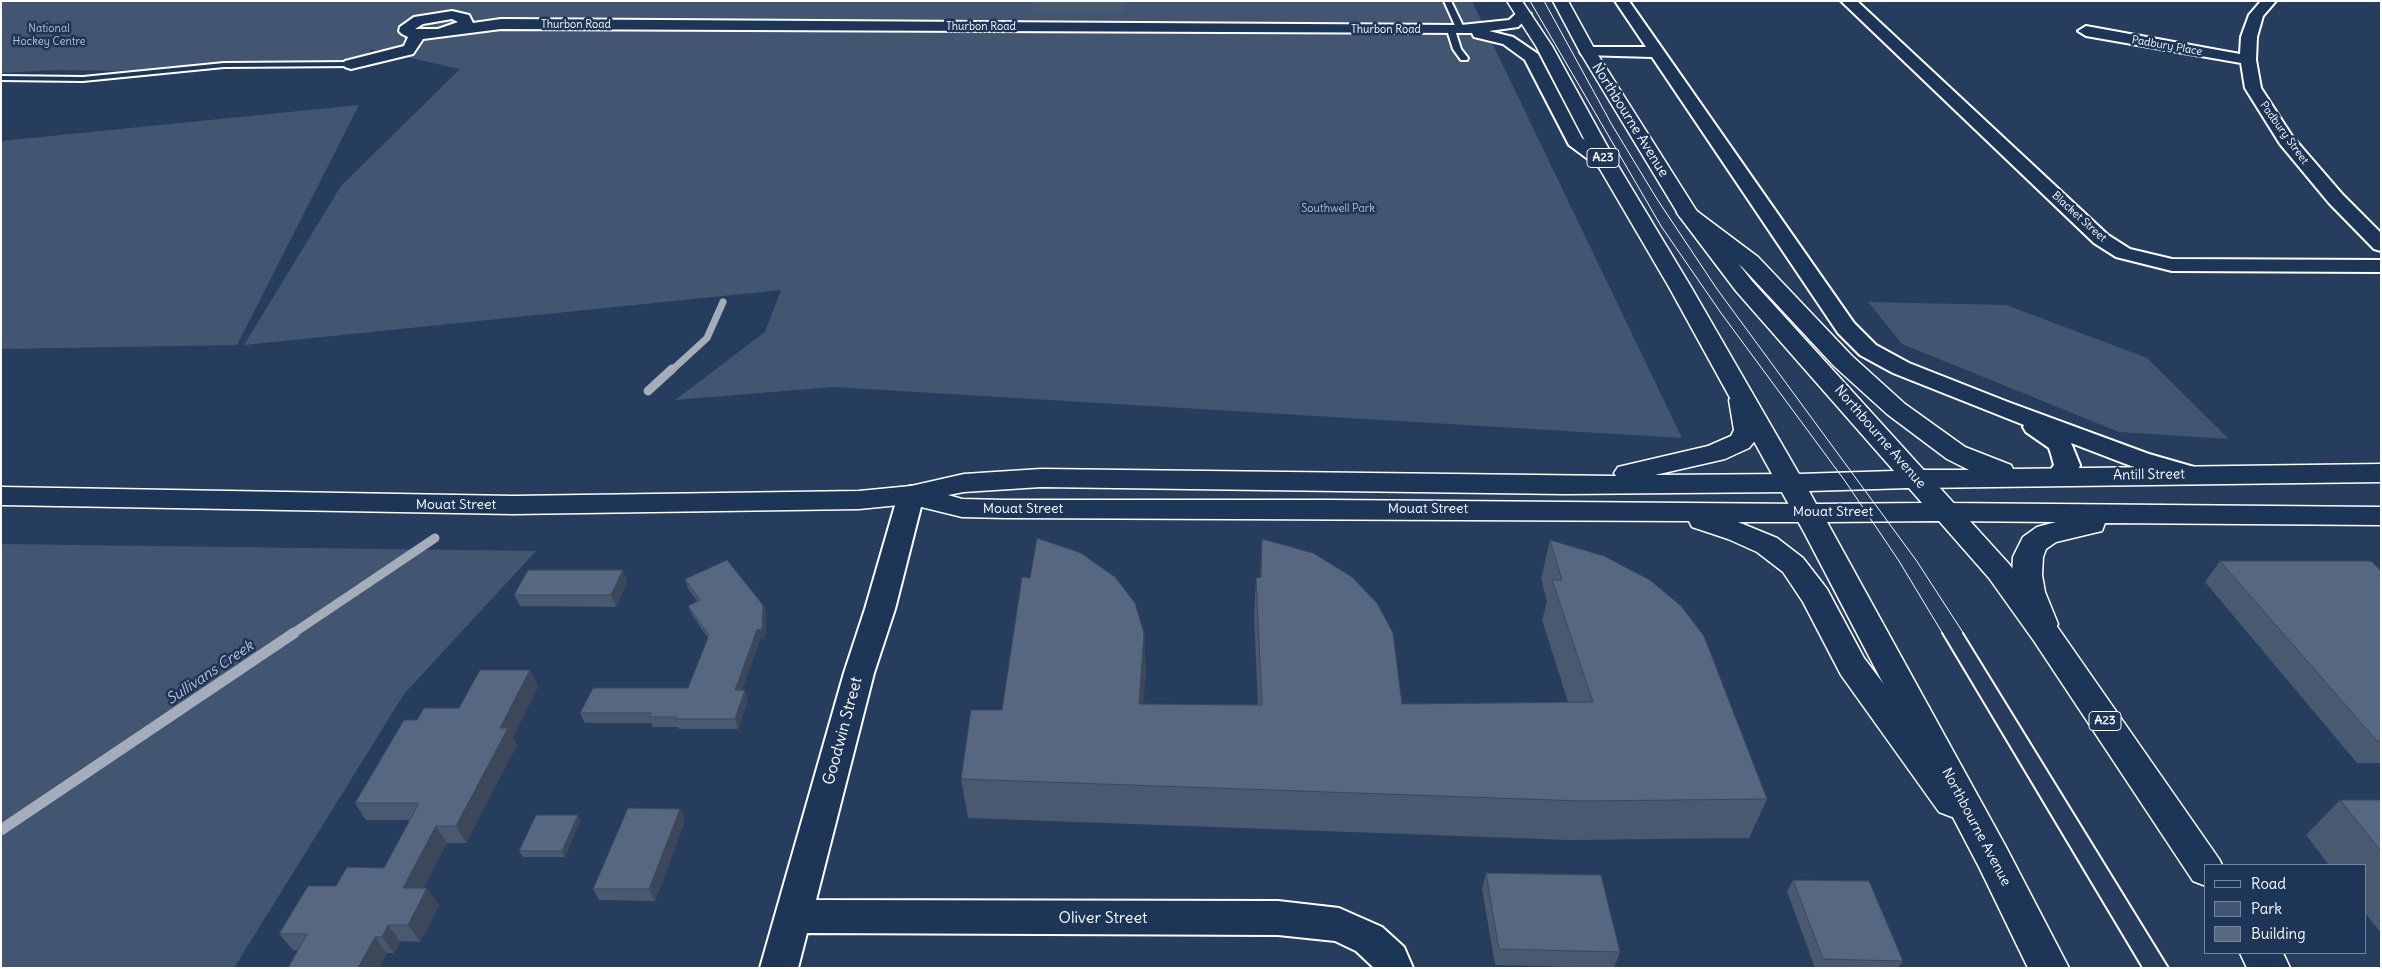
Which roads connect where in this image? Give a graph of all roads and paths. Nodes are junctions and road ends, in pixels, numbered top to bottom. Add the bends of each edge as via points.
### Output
1 (432, 1) edge
2 (438, 1) edge
3 (1448, 1) edge
4 (1560, 1) edge
5 (1622, 1) edge
6 (1848, 1) edge
7 (2269, 1) edge
8 (1519, 7) edge
9 (446, 15) junction
10 (464, 18) junction
11 (501, 24) junction
12 (1456, 30) junction
13 (2086, 31) dead end
14 (449, 32) junction
15 (414, 35) junction
16 (1515, 45) joint
17 (1588, 52) junction
18 (1657, 52) junction
19 (1464, 58) dead end
20 (2248, 60) junction
21 (351, 64) joint
22 (1, 78) edge
23 (1607, 164) junction
24 (1687, 213) junction
25 (2381, 244) edge
26 (2381, 266) edge
27 (1742, 400) junction
28 (1999, 407) junction
29 (2381, 473) edge
30 (2192, 475) junction
31 (2059, 476) junction
32 (2022, 477) junction
33 (1917, 479) junction
34 (1789, 483) junction
35 (1565, 485) junction
36 (1, 496) edge
37 (911, 496) junction
38 (1674, 511) junction
39 (1806, 512) junction
40 (1946, 512) junction
41 (2142, 514) junction
42 (2381, 516) edge
43 (2045, 633) junction
44 (1993, 858) junction
45 (2204, 867) edge
46 (794, 916) junction
47 (2261, 954) edge
48 (779, 968) edge
49 (1394, 968) edge
50 (2049, 968) edge
51 (2270, 968) edge

1 - 15 street
2 - 9 street
3 - 12 lane
4 - 17 main road, Northbourne Avenue / A23
5 - 18 street
6 - 26 street, Blacket Street via 2100,239 2124,253 2172,265
7 - 20 street, Padbury Street via 2256,15 2249,37
8 - 12 street, Thurbon Road via 1520,20 1513,24
8 - 23 main road, Northbourne Avenue / A23 via 1544,46
9 - 10 street, Thurbon Road
9 - 15 street, Thurbon Road
10 - 11 street, Thurbon Road
10 - 14 street, Thurbon Road via 464,25
11 - 12 street, Thurbon Road
11 - 14 street, Thurbon Road
12 - 16 street, Thurbon Road via 1500,37
12 - 19 lane via 1457,49
13 - 20 street, Padbury Place
14 - 15 street, Thurbon Road
15 - 21 street, Thurbon Road
16 - 23 street, Northbourne Avenue via 1534,60 1575,141
17 - 18 street
17 - 24 main road, Northbourne Avenue / A23
18 - 28 street via 1857,340 1900,368
20 - 25 street, Padbury Street via 2253,88 2286,140 2336,199
21 - 22 lane via 224,65 83,79
23 - 27 main road, Northbourne Avenue / A23
24 - 32 main road via 1750,262 1843,361 1896,409 1956,454
24 - 33 main road, Northbourne Avenue / A23 via 1744,286
27 - 34 main road, Northbourne Avenue / A23
27 - 35 main road via 1746,437 1716,453
28 - 30 street via 2140,460
28 - 31 street via 2059,444 2067,465
29 - 30 main road, Antill Street
30 - 31 main road, Antill Street
31 - 32 main road, Antill Street
32 - 33 main road, Antill Street
33 - 34 main road, Mouat Street
33 - 40 main road, Northbourne Avenue / A23
34 - 35 main road, Mouat Street
34 - 39 main road, Northbourne Avenue / A23
35 - 37 main road, Mouat Street via 1041,478 964,483
36 - 37 main road, Mouat Street via 454,506 859,500
37 - 38 main road, Mouat Street via 979,509
37 - 46 street, Goodwin Street via 859,673
38 - 39 main road, Mouat Street
38 - 44 main road via 1767,545 1793,565 1816,597 1852,666
39 - 40 main road, Mouat Street
39 - 44 main road, Northbourne Avenue / A23
40 - 41 main road
40 - 43 main road, Northbourne Avenue / A23 via 1999,571
41 - 42 main road
41 - 43 main road via 2048,534 2033,544 2026,575
43 - 45 main road, Northbourne Avenue / A23
44 - 50 main road, Northbourne Avenue / A23
46 - 48 street, Goodwin Street
46 - 49 street, Oliver Street via 1278,918 1339,925 1369,939 1391,959
47 - 51 main road

